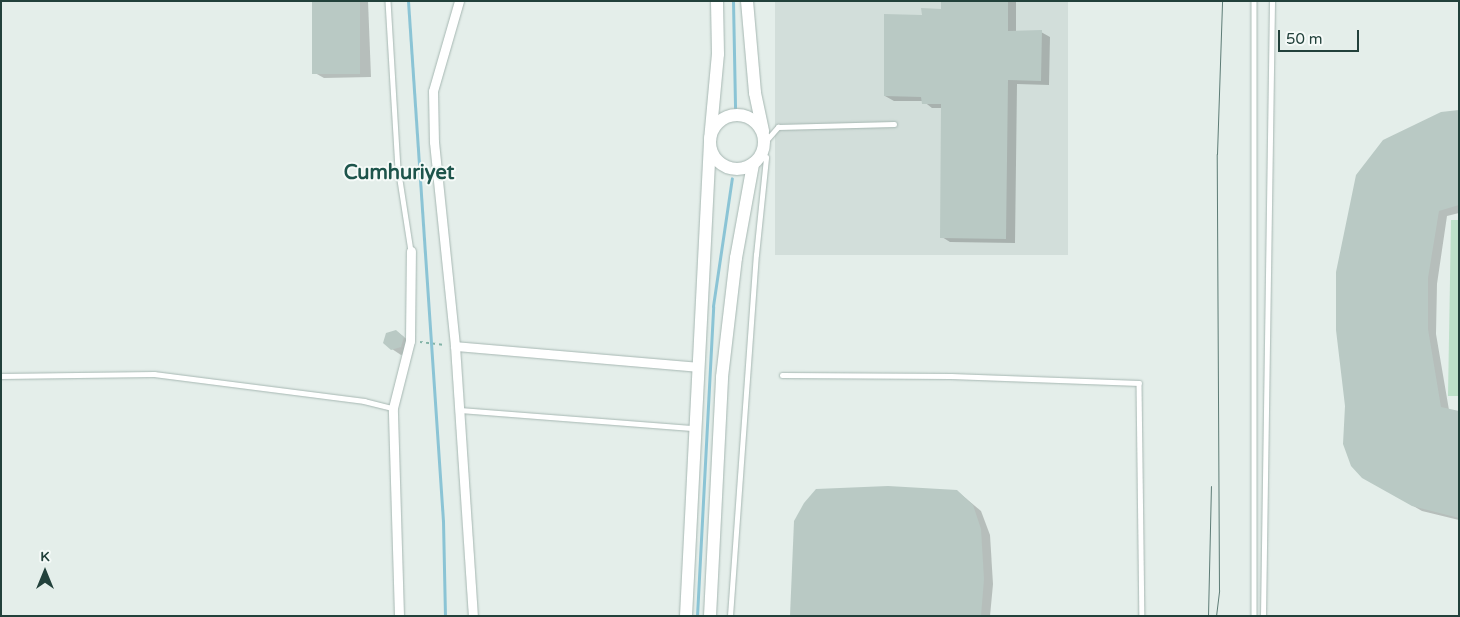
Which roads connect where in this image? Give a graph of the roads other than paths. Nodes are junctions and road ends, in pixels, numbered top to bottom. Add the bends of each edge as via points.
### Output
1 (388, 1) edge
2 (459, 1) edge
3 (717, 1) edge
4 (747, 1) edge
5 (1254, 1) edge
6 (1272, 1) edge
7 (894, 124) dead end
8 (710, 140) junction
9 (764, 142) junction
10 (766, 158) joint
11 (753, 164) junction
12 (411, 252) joint
13 (455, 346) junction
14 (698, 367) junction
15 (782, 375) dead end
16 (1, 376) edge
17 (393, 408) junction
18 (459, 410) junction
19 (695, 428) junction
20 (399, 616) edge
21 (473, 616) edge
22 (686, 616) edge
23 (710, 616) edge
24 (730, 616) edge
25 (1142, 616) edge
26 (1254, 616) edge
27 (1263, 616) edge

1 - 12 lane via 398,167
2 - 13 street via 433,91 434,142
3 - 8 street via 718,54
4 - 9 street via 754,93
5 - 26 lane
6 - 27 lane
7 - 9 lane via 778,127
8 - 9 street via 712,131 724,118 742,115 758,124
8 - 11 street via 714,157 720,163 736,169
8 - 14 street
9 - 10 street
9 - 11 street via 763,150
10 - 24 lane via 754,273
11 - 23 street via 736,258 722,377
12 - 17 street via 410,341
13 - 14 street
13 - 18 street
14 - 19 street
15 - 25 lane via 951,376 1139,383
16 - 17 lane via 154,374 364,401
17 - 20 street
18 - 19 lane
18 - 21 street
19 - 22 street

